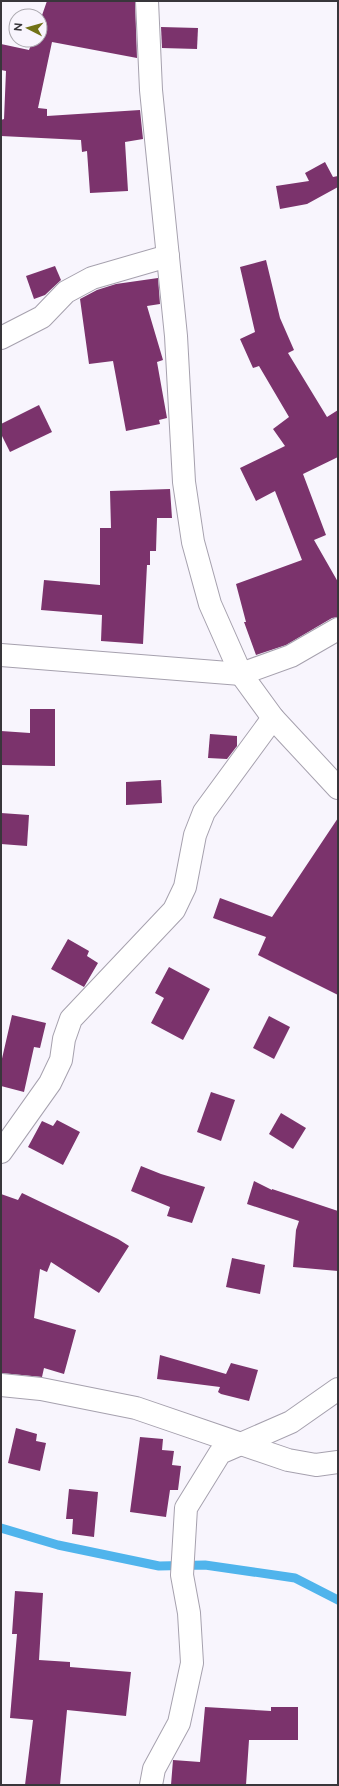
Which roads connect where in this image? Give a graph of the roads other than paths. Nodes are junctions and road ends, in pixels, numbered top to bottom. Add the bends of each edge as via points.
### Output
1 (147, 1) edge
2 (168, 256) junction
3 (1, 338) edge
4 (338, 629) edge
5 (1, 655) edge
6 (241, 674) junction
7 (273, 718) junction
8 (338, 788) edge
9 (1, 1152) edge
10 (1, 1385) edge
11 (338, 1389) edge
12 (243, 1443) junction
13 (338, 1462) edge
14 (152, 1785) edge

1 - 2 street via 151,90
2 - 3 street via 92,278 66,292 42,318
2 - 6 street via 176,336 184,482 194,542 210,604
4 - 6 street via 291,656
5 - 6 street
6 - 7 street
7 - 8 street
7 - 9 street via 204,812 195,835 185,887 174,910 71,1019 64,1039 61,1060 50,1083
10 - 12 street via 40,1389 136,1408
11 - 12 street via 291,1422
12 - 13 street via 288,1460 316,1465
12 - 14 street via 220,1453 186,1508 182,1565 189,1613 192,1663 179,1723 154,1769

